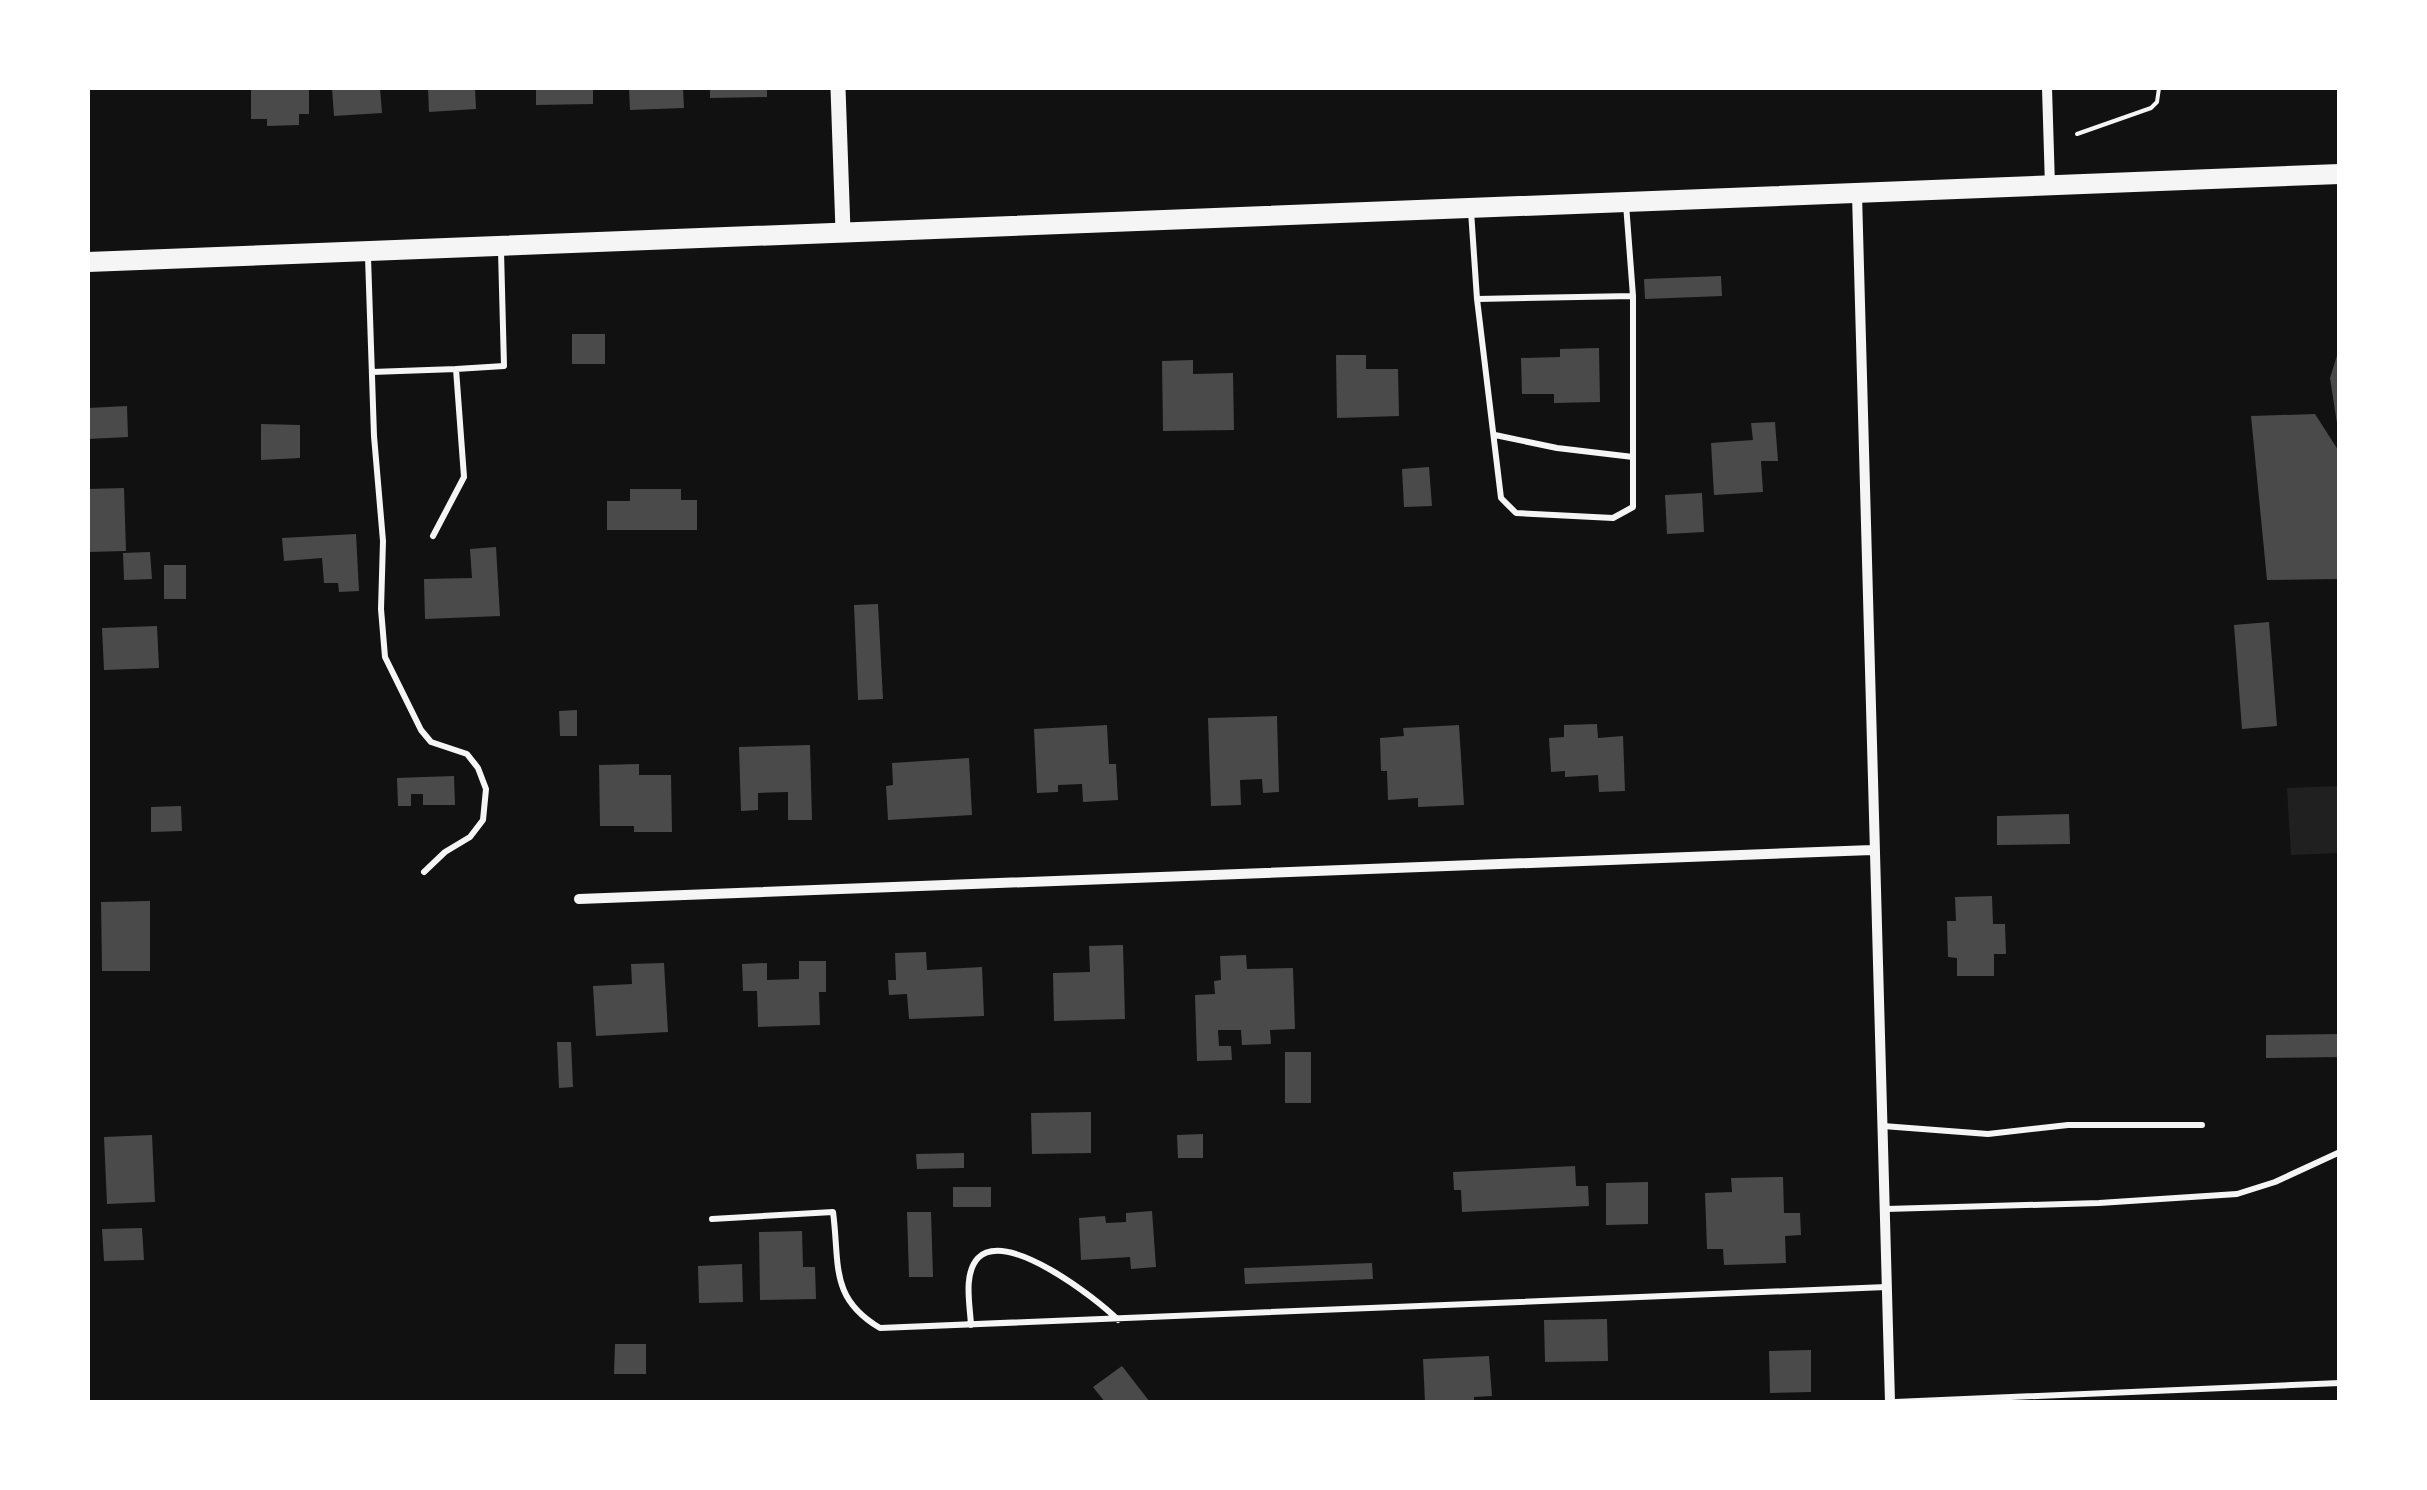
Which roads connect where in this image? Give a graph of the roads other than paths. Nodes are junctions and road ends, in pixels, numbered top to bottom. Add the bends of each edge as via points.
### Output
1 (838, 88) edge
2 (2048, 88) edge
3 (2340, 174) edge
4 (2050, 187) junction
5 (1857, 194) junction
6 (1626, 202) junction
7 (1471, 208) junction
8 (843, 230) junction
9 (501, 245) junction
10 (368, 251) junction
11 (88, 262) edge
12 (1633, 296) junction
13 (1477, 298) junction
14 (456, 369) junction
15 (372, 372) junction
16 (1495, 435) junction
17 (1633, 457) junction
18 (433, 536) dead end
19 (1872, 850) junction
20 (424, 872) dead end
21 (579, 898) dead end
22 (2202, 1125) dead end
23 (1882, 1126) junction
24 (2340, 1152) edge
25 (1884, 1209) junction
26 (712, 1219) dead end
27 (1887, 1287) junction
28 (1118, 1320) junction
29 (971, 1325) junction
30 (2340, 1384) edge
31 (1892, 1402) edge

1 - 8 street
2 - 4 street
3 - 4 main road
4 - 5 main road
5 - 6 main road
5 - 19 street
6 - 7 main road
6 - 12 lane
7 - 8 main road
7 - 13 lane
8 - 9 main road
9 - 10 main road
9 - 14 lane via 504,366
10 - 11 main road
10 - 15 lane
12 - 13 lane
12 - 17 lane
13 - 16 lane
14 - 15 lane
14 - 18 lane via 464,477
15 - 20 lane via 384,658 421,730 431,742 467,754 486,789 483,820
16 - 17 lane
16 - 17 lane via 1502,498 1516,513 1613,518 1633,507
19 - 21 street
19 - 23 street
22 - 23 lane via 2068,1125 1988,1134
23 - 25 street
24 - 25 lane via 2236,1194
25 - 27 street
26 - 29 lane via 833,1212 840,1286 860,1316 880,1328
27 - 28 lane
27 - 31 street
28 - 29 lane
28 - 29 lane via 1077,1285 1009,1252 990,1250 976,1260 968,1280
30 - 31 lane

